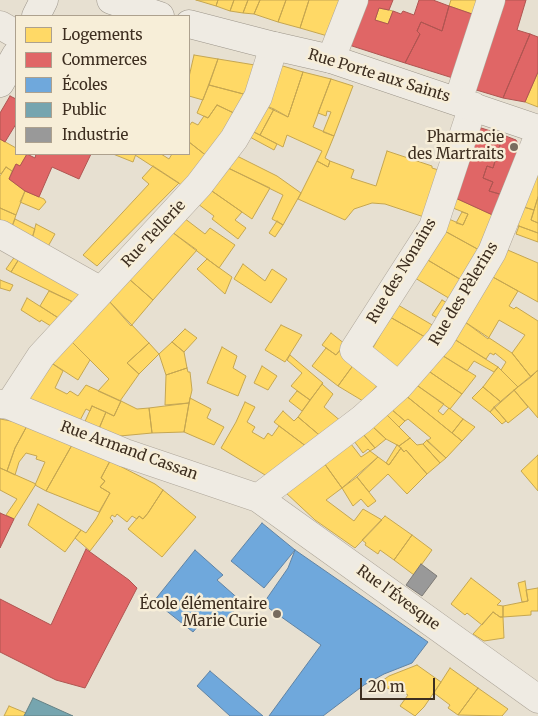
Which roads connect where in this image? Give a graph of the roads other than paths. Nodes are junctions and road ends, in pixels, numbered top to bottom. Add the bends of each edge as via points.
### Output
1 (36, 0) edge
2 (44, 0) edge
3 (111, 0) edge
4 (354, 0) edge
5 (491, 0) edge
6 (158, 10) edge
7 (30, 15) edge
8 (36, 15) edge
9 (0, 24) edge
10 (190, 24) edge
11 (15, 33) edge
12 (274, 46) junction
13 (15, 57) edge
14 (331, 58) junction
15 (0, 83) edge
16 (466, 104) junction
17 (538, 129) edge
18 (538, 137) edge
19 (0, 234) edge
20 (101, 291) junction
21 (399, 386) junction
22 (4, 405) edge
23 (258, 498) junction
24 (538, 699) edge

1 - 7 street
2 - 8 street
3 - 6 street
4 - 14 street
5 - 16 street
9 - 11 street
10 - 12 street, Rue Porte aux Saints
12 - 14 street, Rue Porte aux Saints
12 - 20 street, Rue Tellerie via 258,97 234,139 199,185
13 - 15 street
14 - 16 street, Rue Porte aux Saints
16 - 17 street, Rue Porte aux Saints
16 - 21 street, Rue des Nonains via 433,226 354,350
18 - 21 street, Rue des Pèlerins via 492,252 440,340
19 - 20 street
20 - 22 street, Rue Tellerie via 41,356
21 - 23 street, Rue des Pèlerins via 362,419
22 - 23 street, Rue Armand Cassan via 125,453
23 - 24 street, Rue l'Évesque

